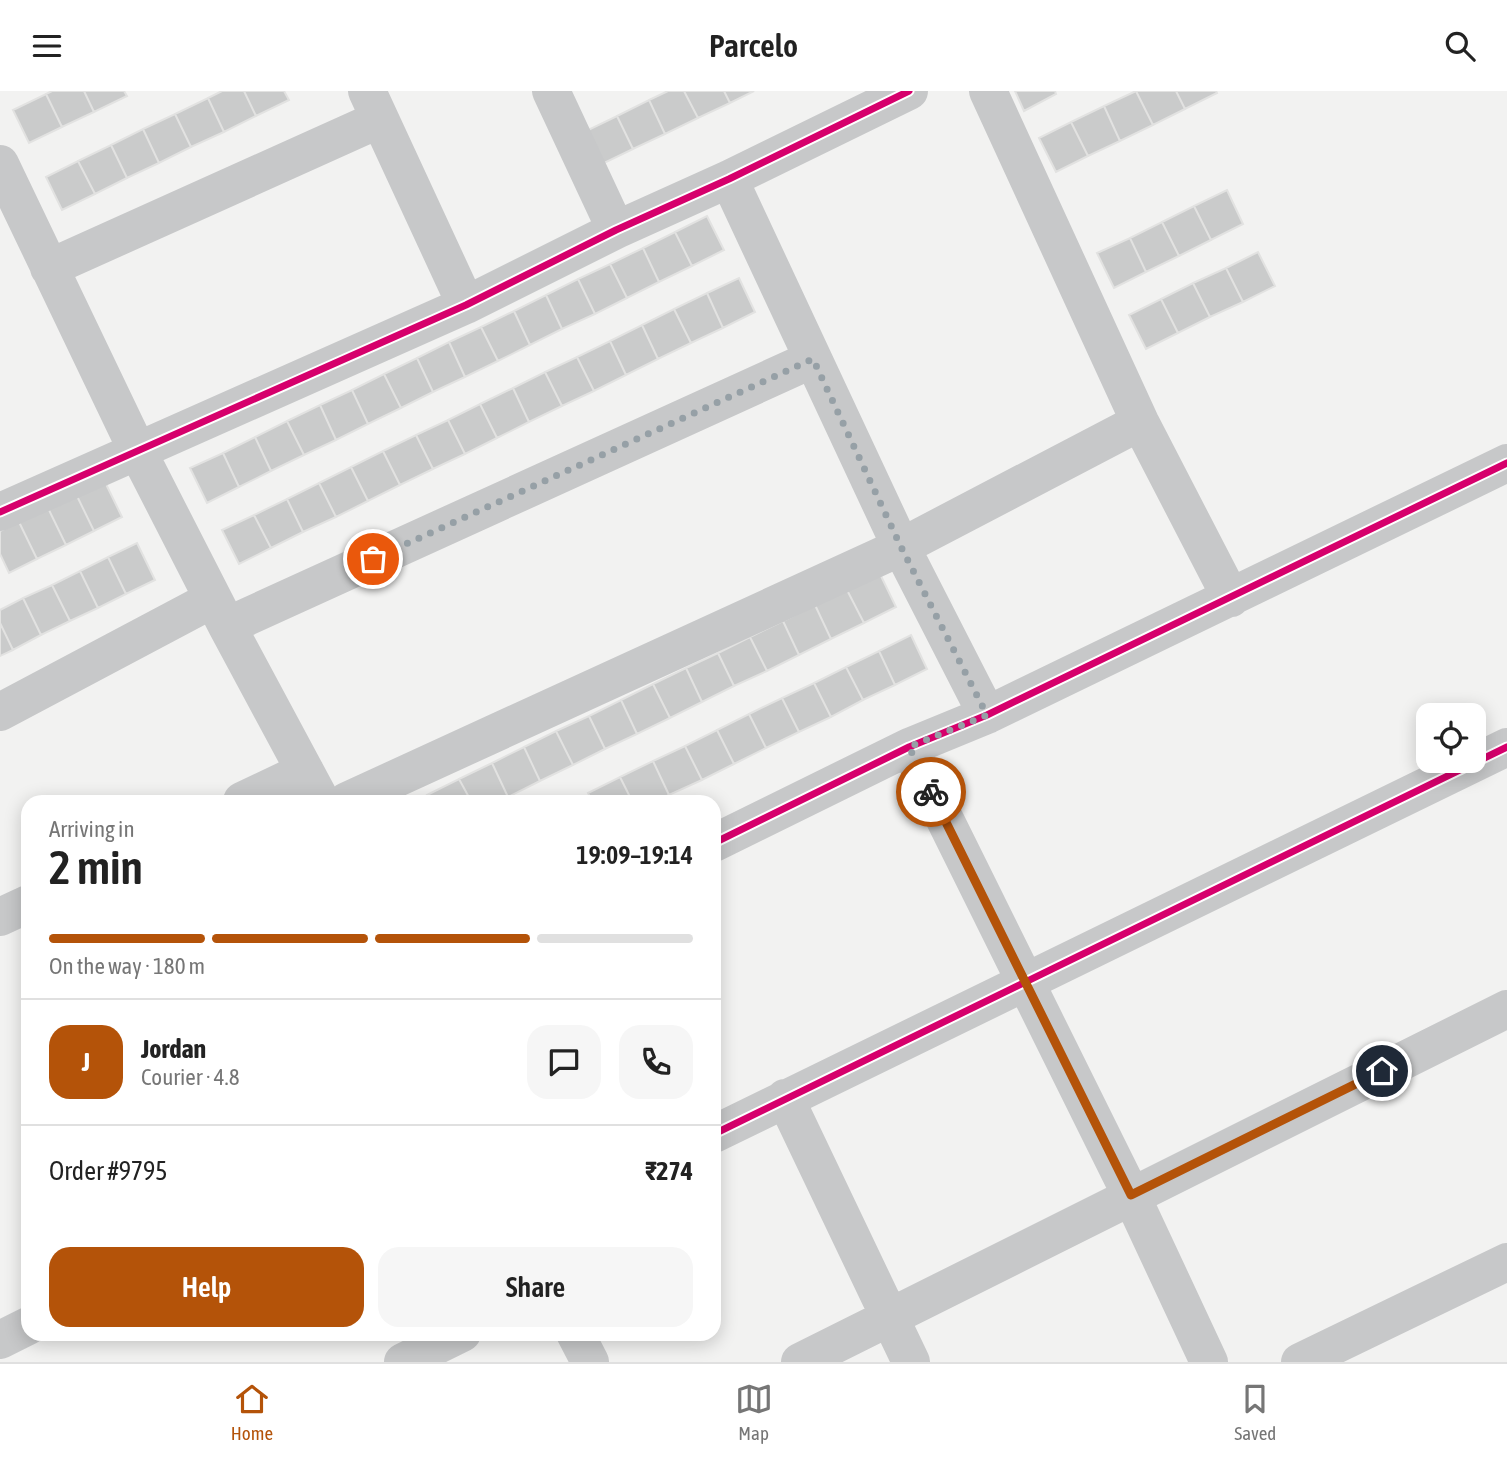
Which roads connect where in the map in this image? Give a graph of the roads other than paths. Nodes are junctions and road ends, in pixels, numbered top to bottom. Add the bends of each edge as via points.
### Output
1 (551, 91) edge
2 (909, 91) edge
3 (988, 91) edge
4 (374, 105) edge
5 (0, 164) edge
6 (729, 179) junction
7 (616, 230) junction
8 (48, 268) junction
9 (466, 305) junction
10 (813, 359) junction
11 (1140, 422) junction
12 (137, 450) junction
13 (1507, 463) edge
14 (0, 512) edge
15 (901, 547) junction
16 (1231, 598) junction
17 (220, 613) junction
18 (0, 712) edge
19 (987, 715) junction
20 (909, 747) junction
21 (1507, 747) edge
22 (313, 786) edge
23 (270, 795) edge
24 (360, 795) edge
25 (721, 840) edge
26 (21, 907) edge
27 (0, 917) edge
28 (1025, 982) junction
29 (1507, 1009) edge
30 (785, 1098) junction
31 (721, 1130) edge
32 (1131, 1195) junction
33 (1507, 1262) edge
34 (889, 1316) junction
35 (21, 1330) edge
36 (0, 1340) edge
37 (446, 1341) edge
38 (579, 1341) edge
39 (403, 1362) edge
40 (590, 1362) edge
41 (800, 1362) edge
42 (911, 1362) edge
43 (1209, 1362) edge
44 (1300, 1362) edge

1 - 7 street
2 - 6 street
3 - 11 street
4 - 8 street
4 - 9 street
5 - 8 street
6 - 7 street
6 - 10 street
7 - 9 street
8 - 12 street
9 - 12 street
10 - 15 street
10 - 17 street
11 - 15 street
11 - 16 street
12 - 14 street
12 - 17 street
13 - 16 street
15 - 19 street
15 - 24 street
16 - 19 street
17 - 18 street
17 - 22 street
19 - 20 street
20 - 25 street
20 - 28 street
21 - 28 street
22 - 23 street
26 - 27 street
28 - 30 street
28 - 32 street
29 - 32 street
30 - 31 street
30 - 34 street
32 - 34 street
32 - 43 street
33 - 44 street
34 - 41 street
34 - 42 street
35 - 36 street
37 - 39 street
38 - 40 street

